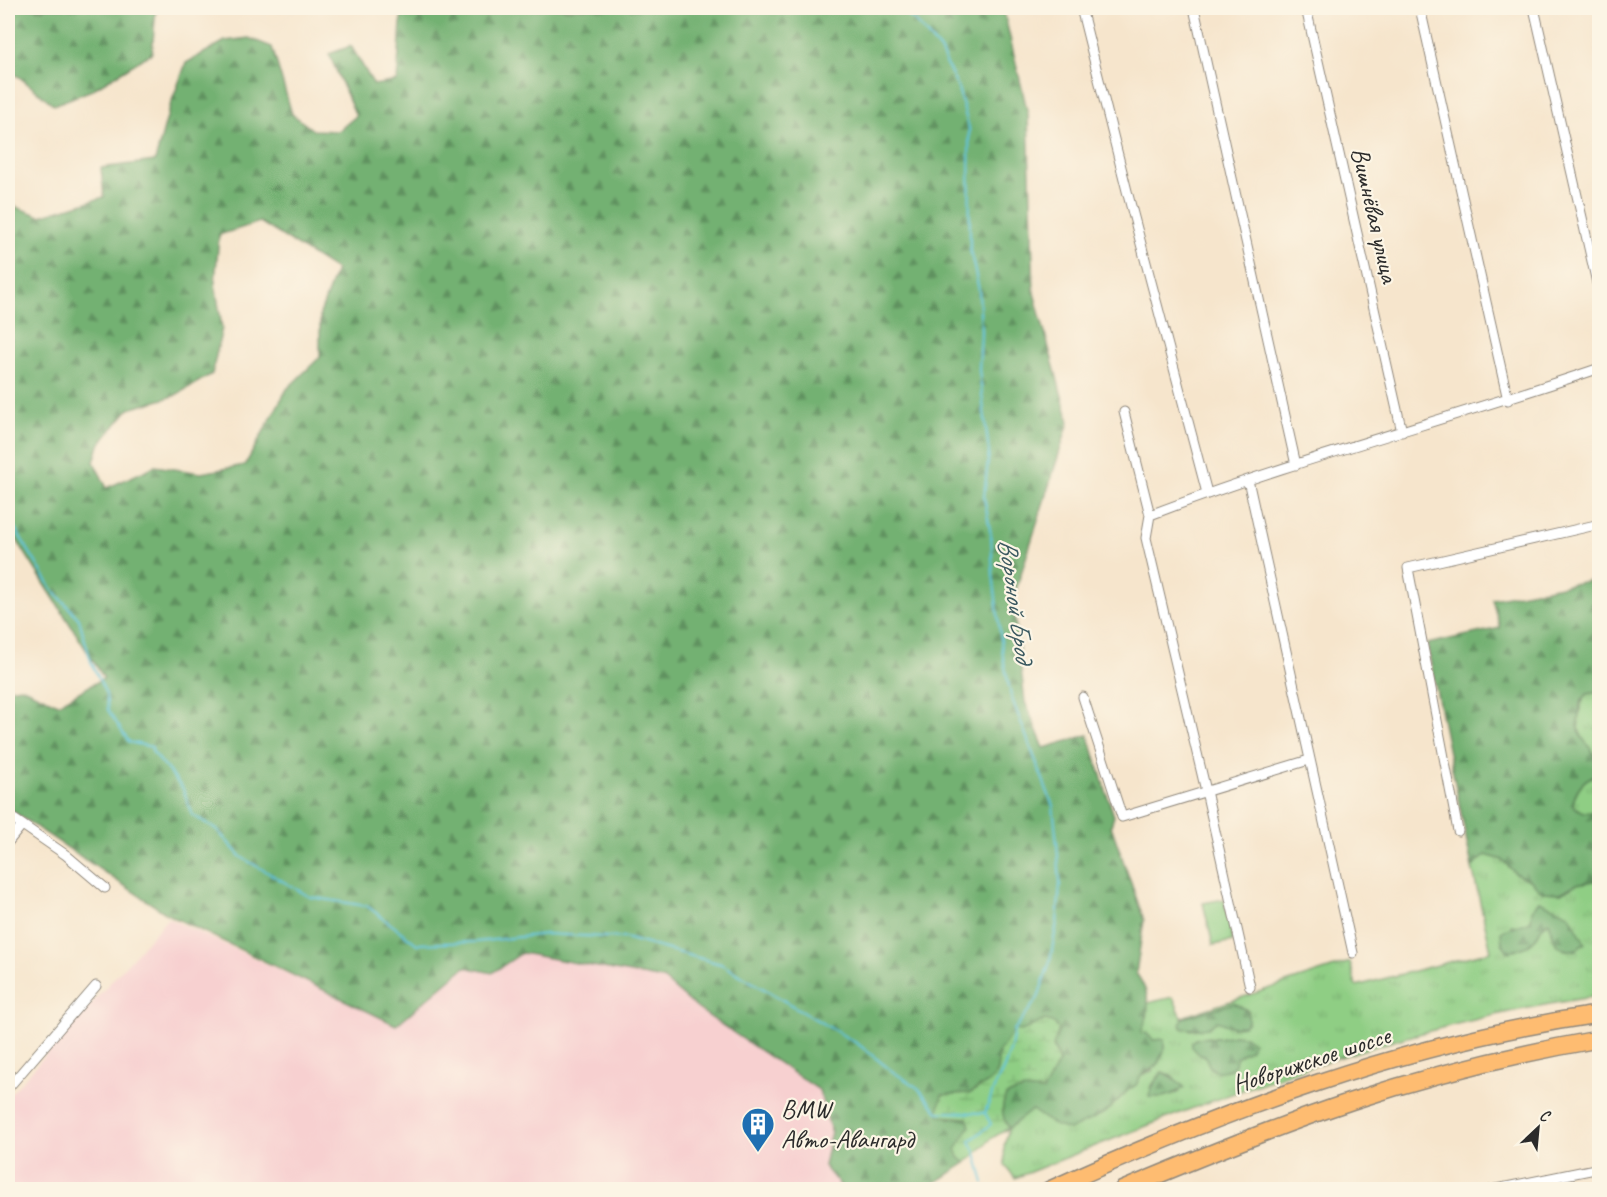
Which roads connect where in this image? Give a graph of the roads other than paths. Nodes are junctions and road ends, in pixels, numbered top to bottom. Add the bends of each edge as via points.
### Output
1 (1081, 8) edge
2 (1194, 8) edge
3 (1306, 8) edge
4 (1420, 8) edge
5 (1534, 8) edge
6 (1599, 296) edge
7 (1599, 368) edge
8 (1508, 400) junction
9 (1124, 412) dead end
10 (1402, 432) junction
11 (1296, 465) junction
12 (1248, 480) junction
13 (1207, 493) junction
14 (1150, 515) junction
15 (1599, 524) edge
16 (1083, 697) dead end
17 (1309, 760) junction
18 (1206, 791) junction
19 (8, 815) edge
20 (22, 825) junction
21 (1458, 831) dead end
22 (8, 842) edge
23 (105, 888) dead end
24 (1353, 953) dead end
25 (96, 986) dead end
26 (1250, 987) dead end
27 (1599, 1014) edge
28 (1599, 1039) edge
29 (8, 1088) edge
30 (1599, 1168) edge
31 (1049, 1190) edge
32 (1122, 1190) edge
33 (1491, 1190) edge

1 - 13 street
2 - 11 street
3 - 10 street, Вишнёвая улица
4 - 8 street
5 - 6 street
7 - 8 street
8 - 10 street
9 - 14 street
10 - 11 street
11 - 12 street
12 - 13 street
12 - 17 street
13 - 14 street
14 - 18 street via 1146,538
15 - 21 street via 1408,568
16 - 18 street via 1122,817
17 - 18 street
17 - 24 street
18 - 26 street
19 - 20 street
20 - 22 street
20 - 23 street
25 - 29 street
27 - 31 highway, Новорижское шоссе via 1472,1038 1332,1078 1223,1115
28 - 32 highway, Новорижское шоссе via 1469,1066 1353,1101
30 - 33 street

